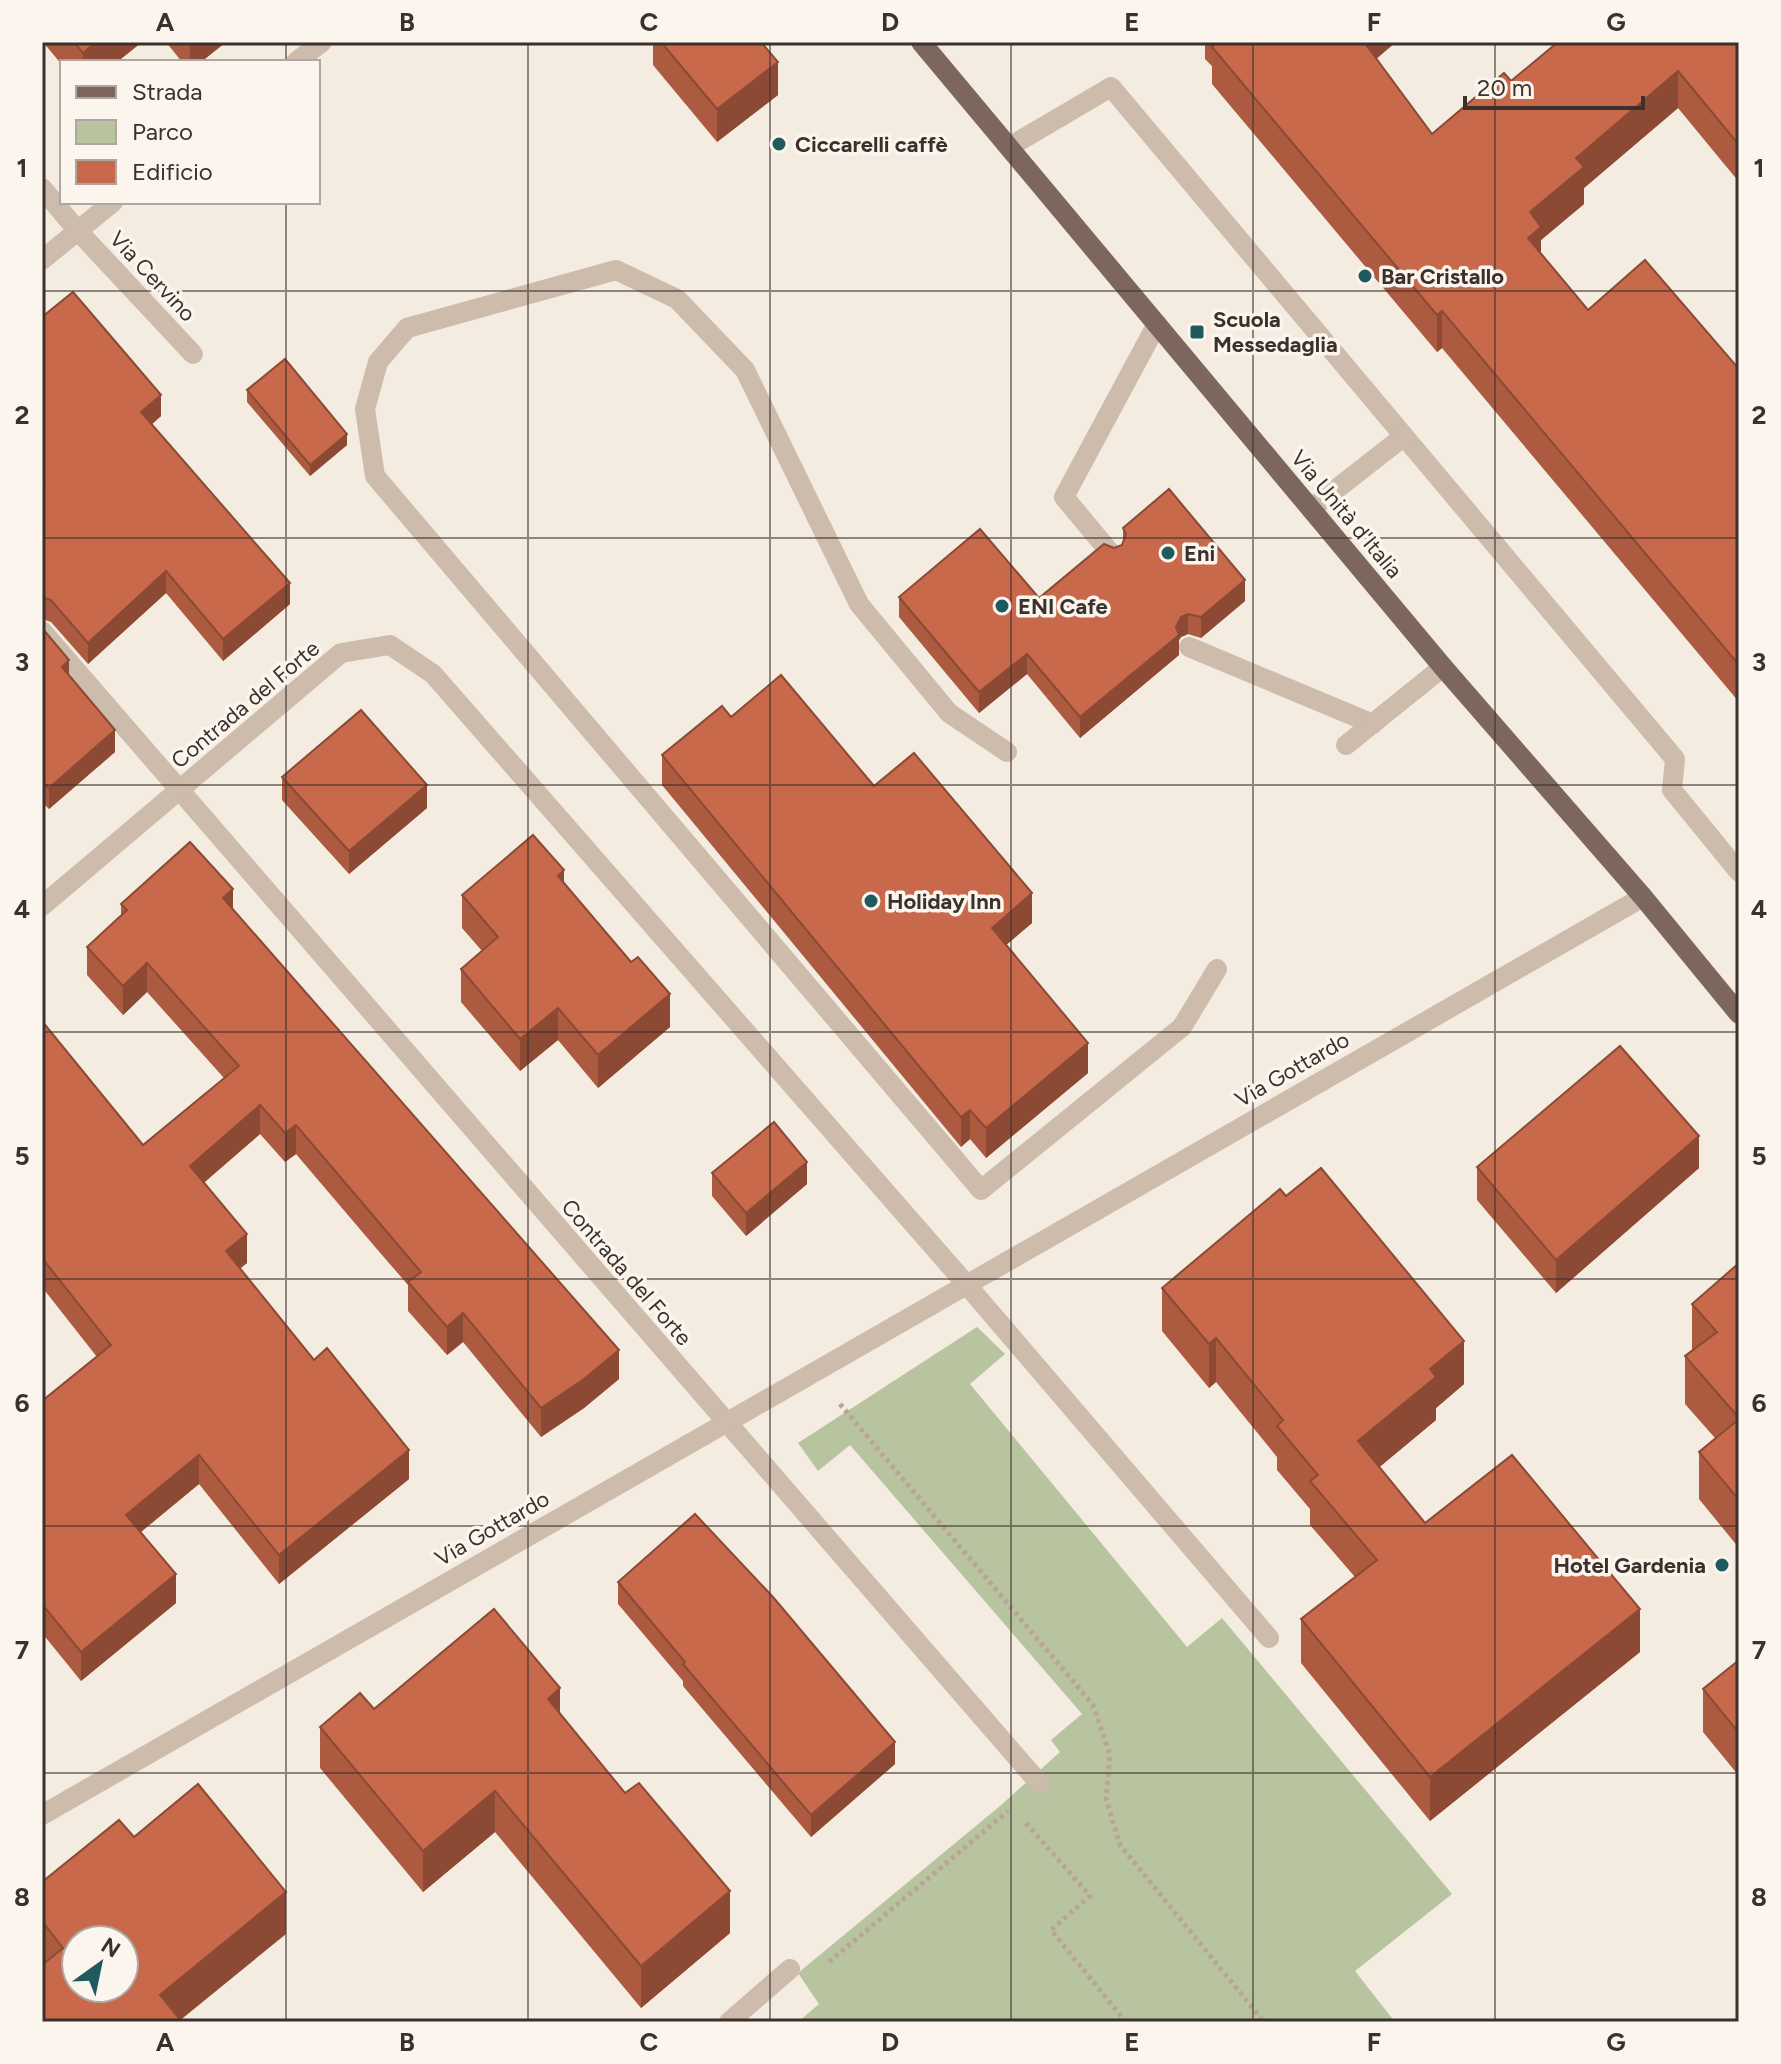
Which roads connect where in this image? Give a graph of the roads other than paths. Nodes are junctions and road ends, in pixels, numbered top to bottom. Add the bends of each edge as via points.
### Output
1 (322, 42) edge
2 (921, 42) edge
3 (299, 60) edge
4 (1009, 147) junction
5 (42, 188) edge
6 (110, 204) edge
7 (77, 230) junction
8 (42, 260) edge
9 (1157, 324) junction
10 (193, 354) dead end
11 (1403, 437) junction
12 (1311, 509) junction
13 (1113, 556) edge
14 (42, 631) edge
15 (1189, 647) dead end
16 (1443, 667) junction
17 (1373, 724) junction
18 (1346, 745) dead end
19 (1007, 752) dead end
20 (180, 790) junction
21 (1739, 872) edge
22 (1643, 897) junction
23 (42, 906) edge
24 (1217, 969) dead end
25 (1739, 1014) edge
26 (966, 1284) junction
27 (725, 1422) junction
28 (1269, 1638) dead end
29 (1040, 1784) road end
30 (42, 1815) edge
31 (790, 1969) road end
32 (729, 2022) edge

1 - 3 street
2 - 4 main road, Via Unità d'Italia
4 - 9 main road, Via Unità d'Italia
4 - 11 street via 1111,87
5 - 7 street, Via Cervino
6 - 7 street, Via Cervino
7 - 8 street
7 - 10 street, Via Cervino
9 - 12 main road, Via Unità d'Italia
9 - 13 street via 1064,497
11 - 12 street
11 - 21 street via 1675,759 1672,790
12 - 16 main road, Via Unità d'Italia
14 - 20 street, Contrada del Forte
15 - 17 street
16 - 17 street
16 - 22 main road, Via Unità d'Italia
17 - 18 street
19 - 24 street via 949,713 859,604 745,370 677,299 616,270 407,328 378,362 365,409 375,476 981,1190 1182,1027
20 - 23 street
20 - 26 street, Contrada del Forte via 341,653 390,645 433,674
20 - 27 street, Contrada del Forte
22 - 25 main road, Via Unità d'Italia
22 - 26 street, Via Gottardo
26 - 27 street, Via Gottardo
26 - 28 street
27 - 29 street, Contrada del Forte
27 - 30 street, Via Gottardo
31 - 32 street

